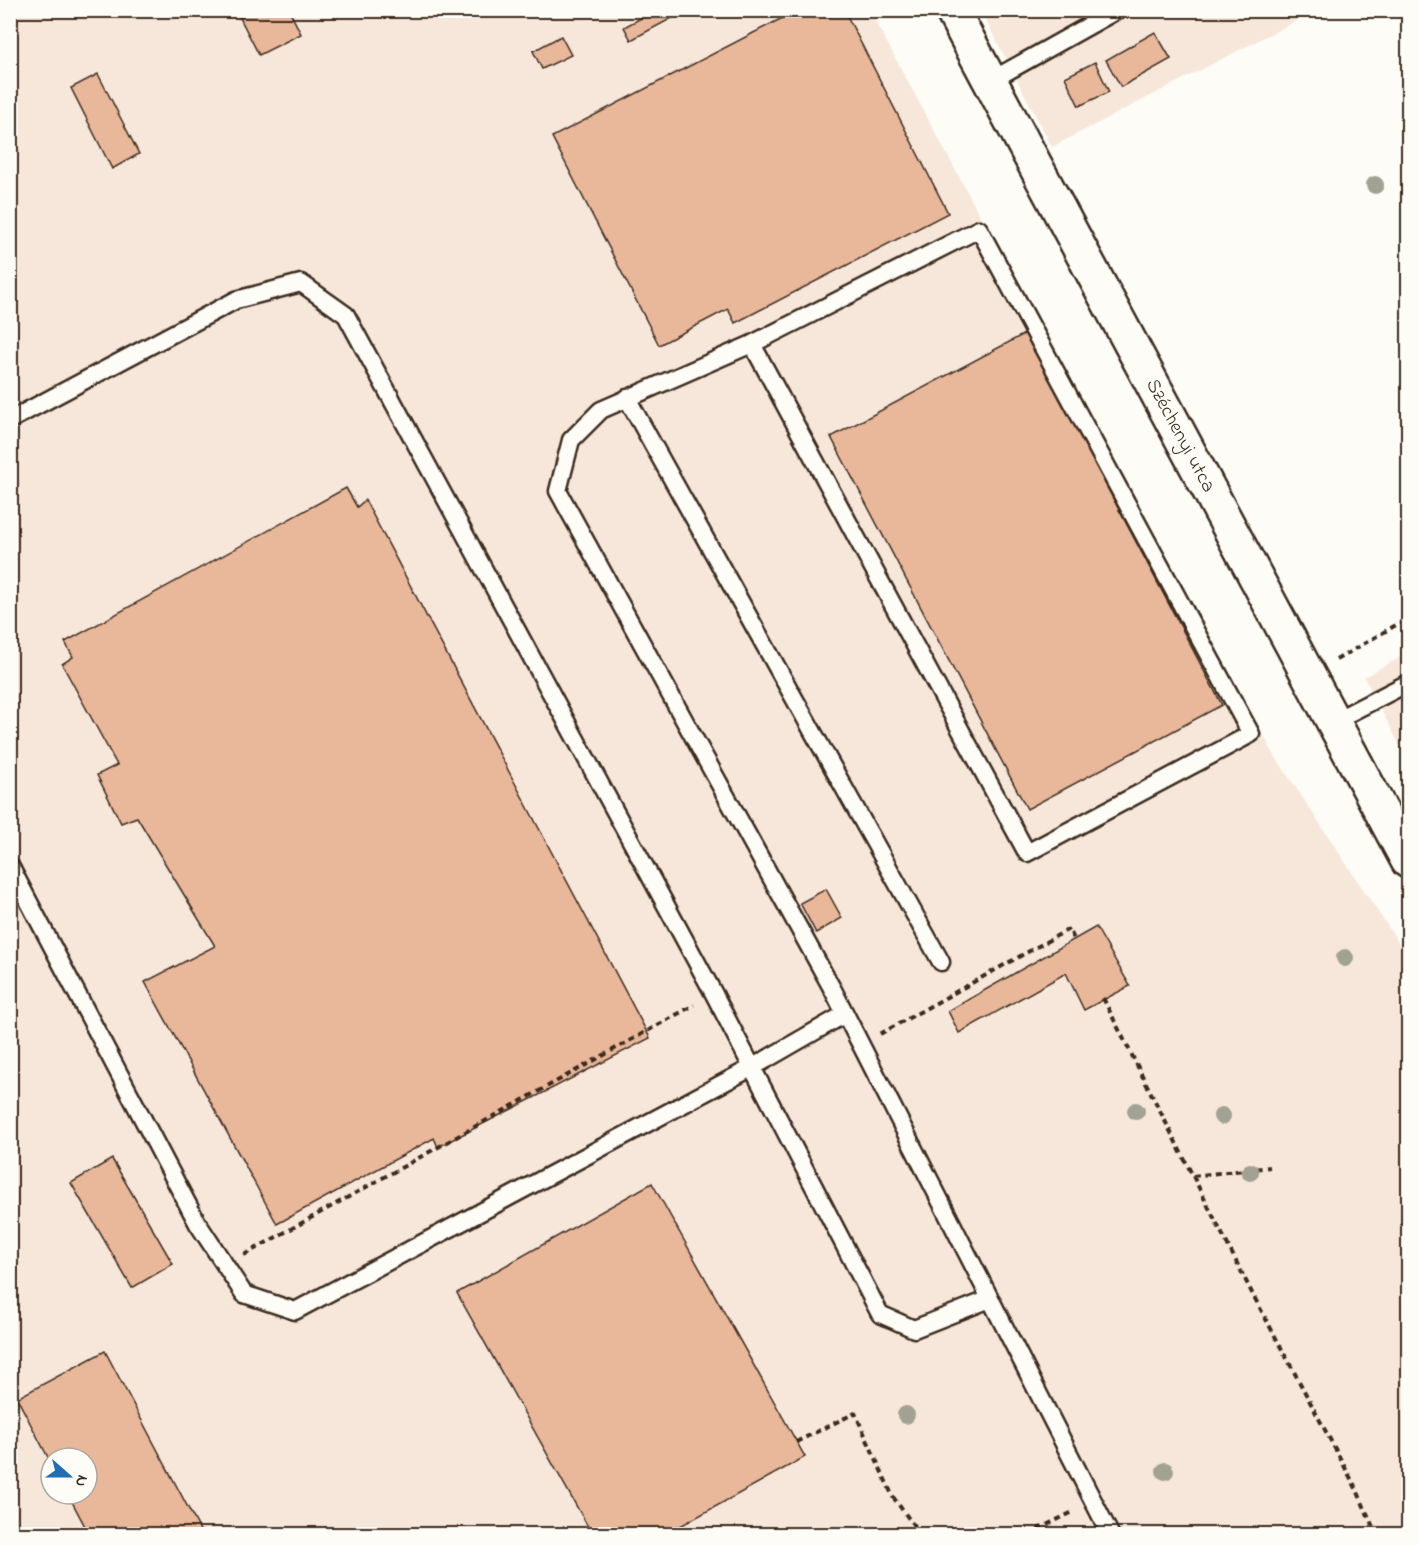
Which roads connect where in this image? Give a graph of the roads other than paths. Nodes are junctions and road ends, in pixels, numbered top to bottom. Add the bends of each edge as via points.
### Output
1 (952, 10) edge
2 (1117, 10) edge
3 (990, 81) junction
4 (752, 344) junction
5 (627, 398) junction
6 (10, 420) edge
7 (1408, 686) edge
8 (1334, 721) junction
9 (1408, 861) edge
10 (10, 866) edge
11 (941, 962) dead end
12 (845, 1014) junction
13 (753, 1067) junction
14 (990, 1299) junction
15 (1110, 1534) edge

1 - 3 street, Széchenyi utca
2 - 3 lane
3 - 8 street, Széchenyi utca
4 - 4 lane via 1027,853 1251,734 979,229
4 - 5 lane
5 - 11 lane
5 - 12 lane via 601,410 571,440 558,491
6 - 13 lane via 236,300 302,283 346,315
7 - 8 lane
8 - 9 street, Széchenyi utca
10 - 13 lane via 198,1224 244,1294 295,1311
12 - 13 lane
12 - 14 lane
13 - 14 lane via 880,1314 915,1329
14 - 15 lane

